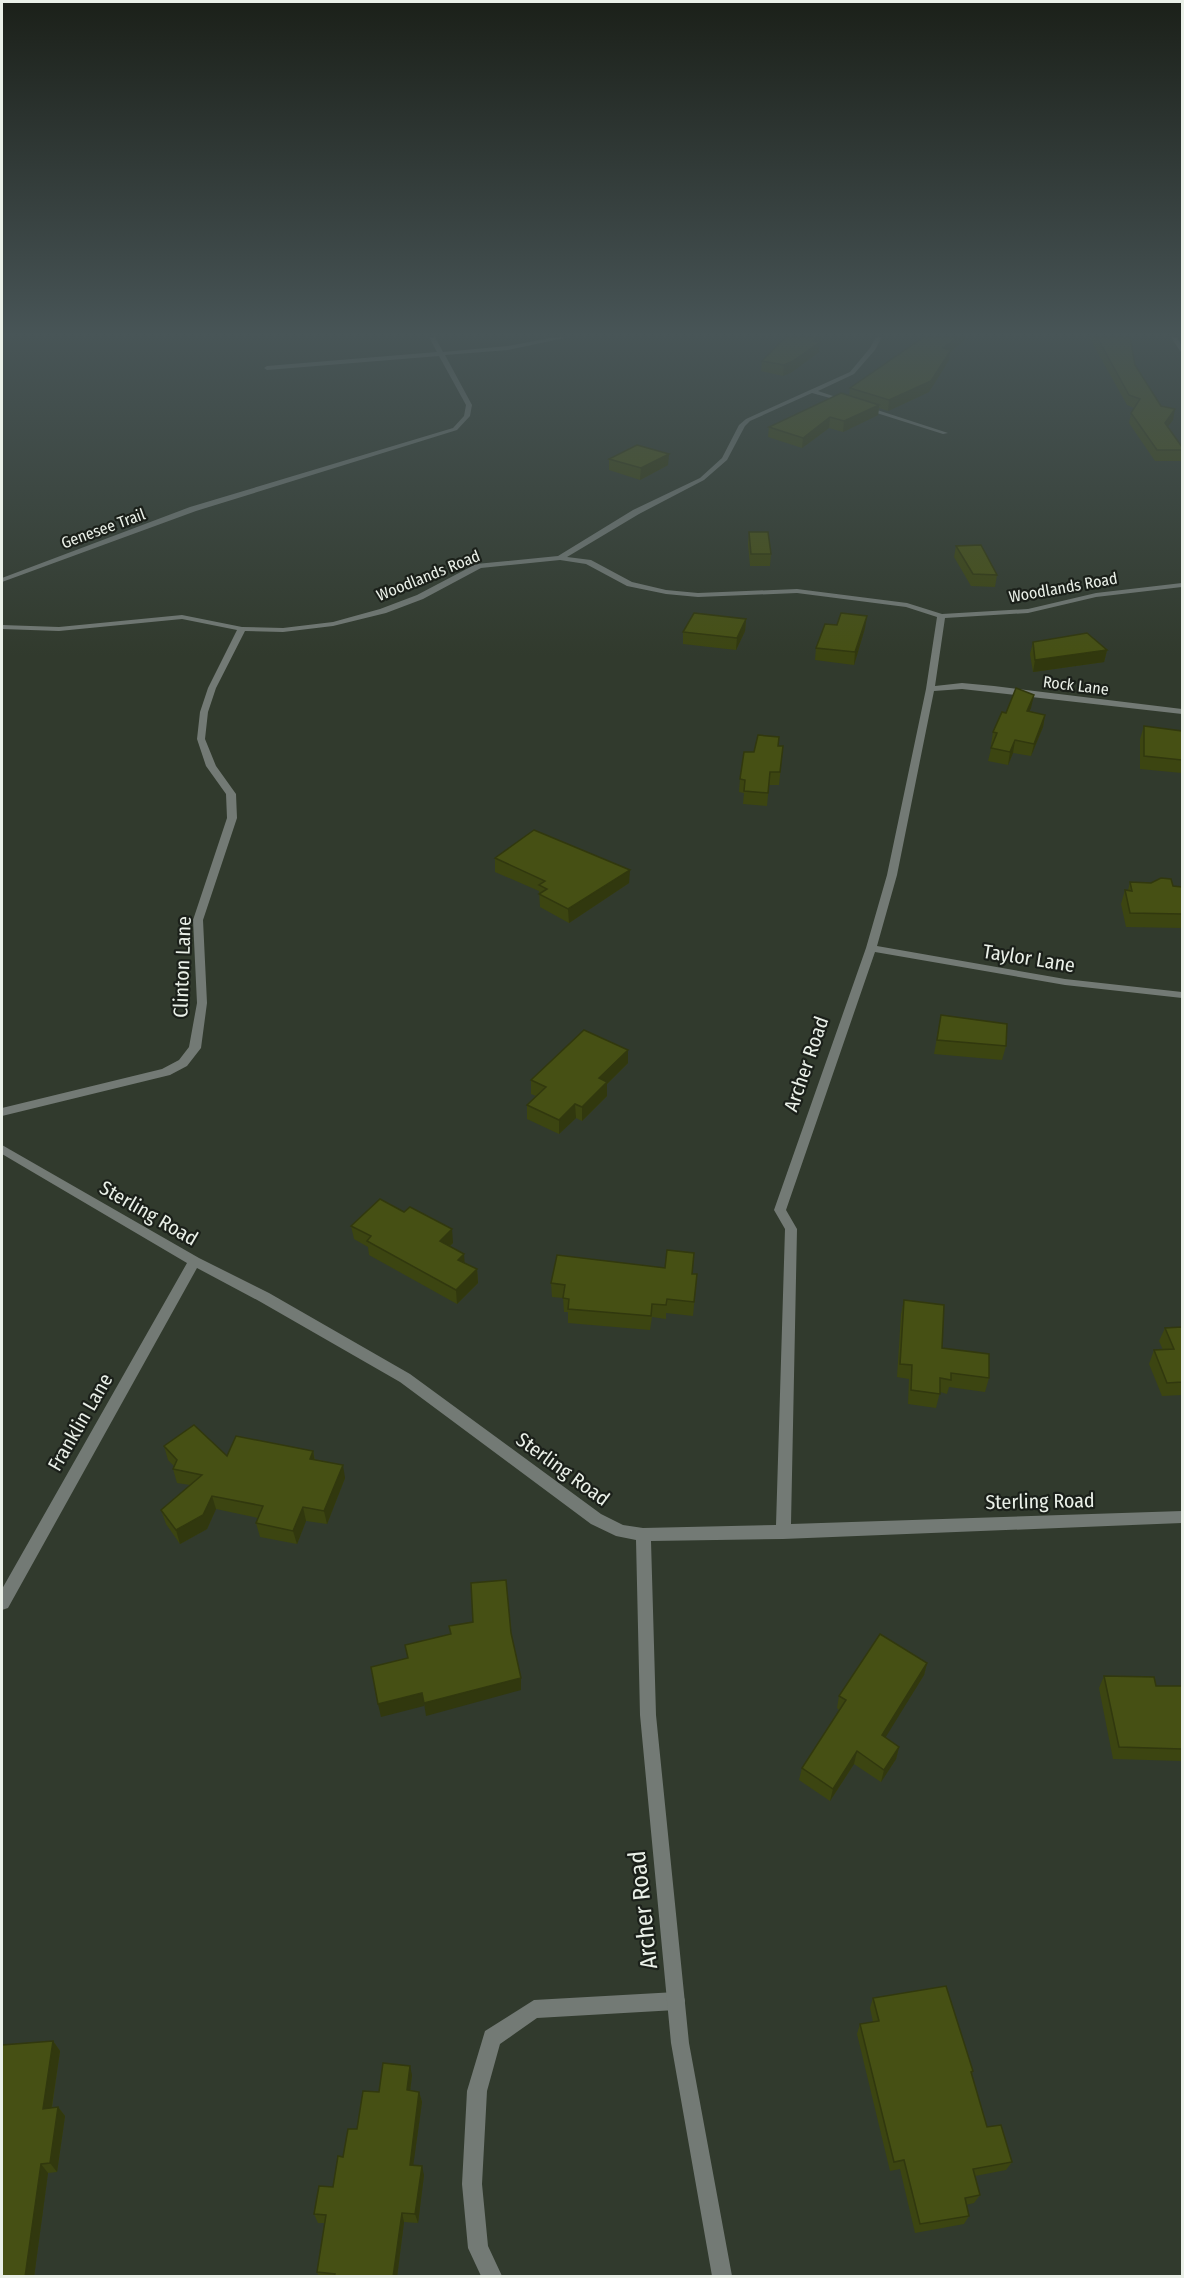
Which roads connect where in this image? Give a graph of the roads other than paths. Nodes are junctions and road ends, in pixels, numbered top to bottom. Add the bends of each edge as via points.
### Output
1 (408, 443) edge
2 (733, 443) edge
3 (560, 558) junction
4 (2, 580) edge
5 (1182, 585) edge
6 (941, 616) junction
7 (2, 627) edge
8 (242, 629) junction
9 (930, 689) junction
10 (1182, 712) edge
11 (871, 948) junction
12 (1182, 995) edge
13 (2, 1112) edge
14 (2, 1149) edge
15 (194, 1261) junction
16 (1182, 1517) edge
17 (783, 1532) junction
18 (643, 1536) junction
19 (2, 1603) edge
20 (676, 2001) junction
21 (492, 2277) edge
22 (722, 2277) edge

1 - 4 street, Genesee Trail via 193,509
2 - 3 street via 725,459 702,479 636,512
3 - 6 street, Woodlands Road via 588,562 630,584 666,592 698,595 797,591 907,605
3 - 8 street, Woodlands Road via 479,566 420,597 333,624 283,630
5 - 6 street, Woodlands Road via 1096,595 1028,611
6 - 9 street, Archer Road
7 - 8 street, Woodlands Road via 59,629 183,616
8 - 13 street, Clinton Lane via 204,712 201,739 211,766 231,794 232,818 198,920 202,1003 195,1048 183,1063 166,1072
9 - 10 street, Rock Lane via 962,686
9 - 11 street, Archer Road via 892,875
11 - 12 street, Taylor Lane via 1034,979
11 - 17 street, Archer Road via 780,1210 791,1229
14 - 15 street, Sterling Road
15 - 18 street, Sterling Road via 405,1378 596,1519
15 - 19 street, Franklin Lane
16 - 17 street, Sterling Road
17 - 18 street, Sterling Road
18 - 20 street, Archer Road via 648,1715
20 - 21 street via 534,2009 492,2038 477,2091 472,2184 478,2248
20 - 22 street, Archer Road

